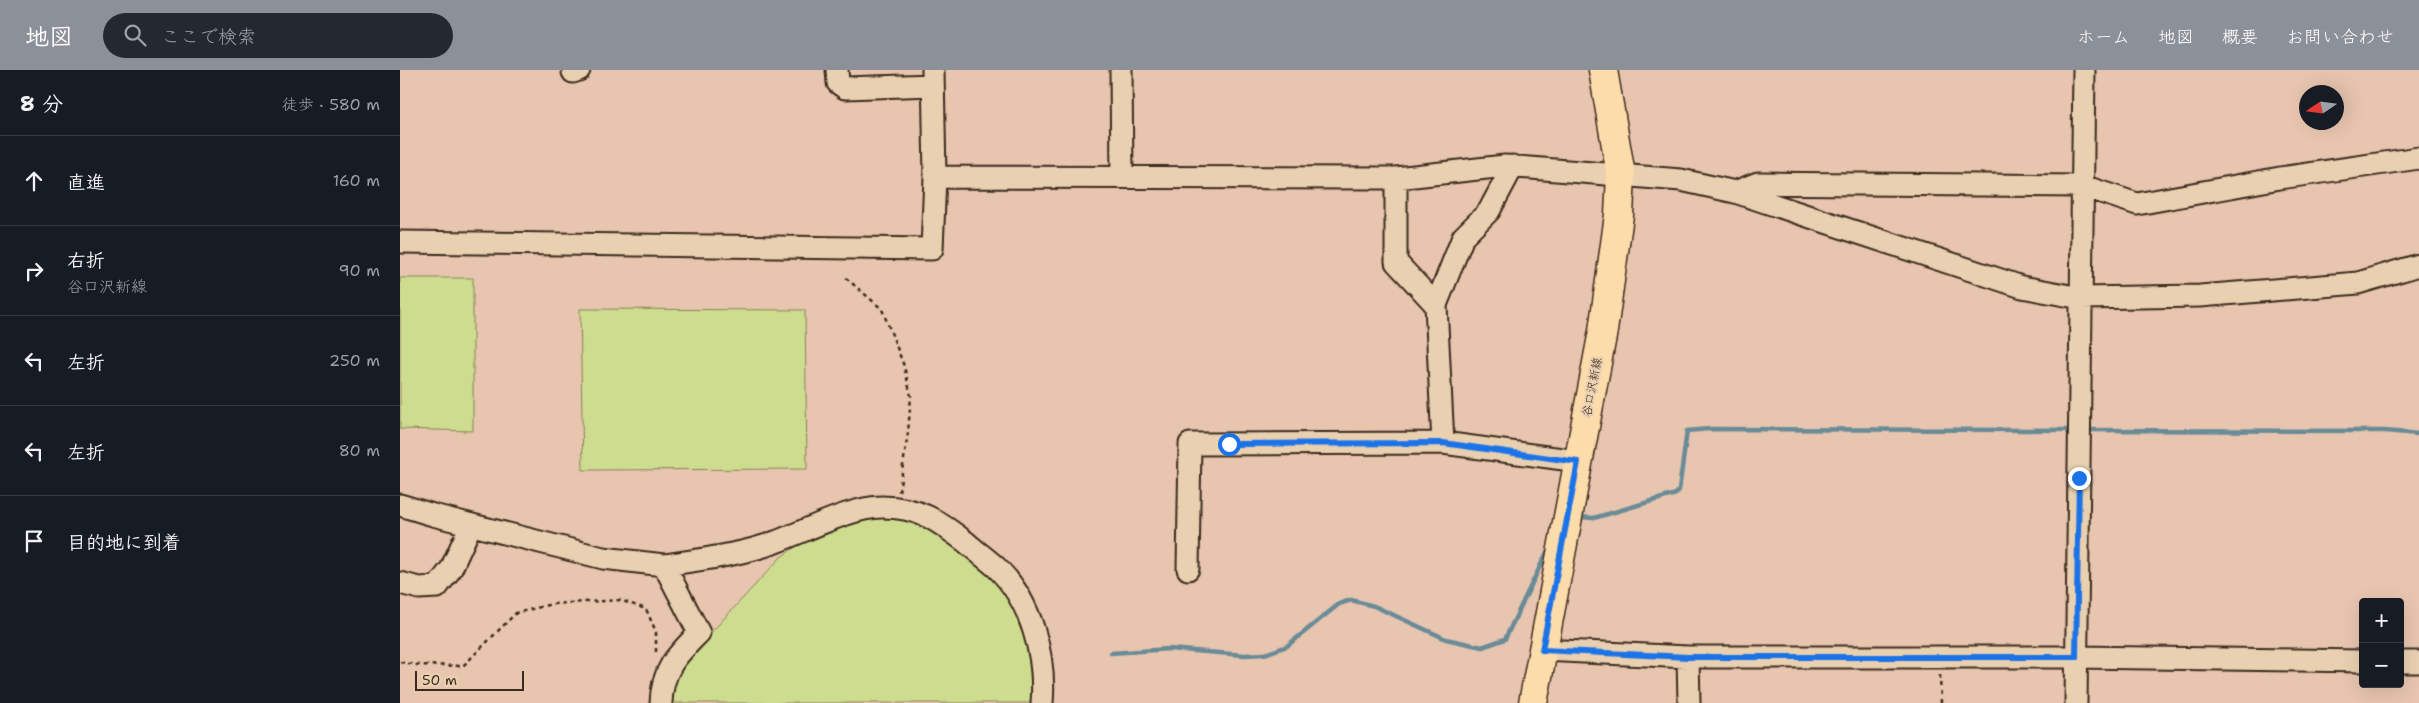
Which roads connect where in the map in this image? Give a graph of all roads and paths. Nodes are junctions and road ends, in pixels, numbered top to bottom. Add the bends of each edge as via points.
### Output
1 (837, 70) edge
2 (1121, 70) edge
3 (1603, 70) edge
4 (2084, 70) edge
5 (933, 77) edge
6 (2419, 158) edge
7 (1513, 166) junction
8 (1621, 175) junction
9 (935, 177) junction
10 (1122, 177) junction
11 (1396, 178) junction
12 (2082, 186) junction
13 (1735, 192) junction
14 (400, 242) edge
15 (2419, 266) edge
16 (846, 278) dead end
17 (2081, 298) junction
18 (1436, 305) junction
19 (1443, 443) junction
20 (1578, 462) junction
21 (400, 505) edge
22 (896, 508) junction
23 (471, 525) junction
24 (664, 565) junction
25 (1188, 569) dead end
26 (400, 583) edge
27 (1542, 650) junction
28 (656, 657) dead end
29 (1688, 657) junction
30 (2076, 657) junction
31 (1940, 658) junction
32 (2359, 661) edge
33 (400, 662) edge
34 (2404, 662) edge
35 (2419, 662) edge
36 (661, 703) edge
37 (1042, 703) edge
38 (1533, 703) edge
39 (1689, 703) edge
40 (1941, 703) edge
41 (2076, 703) edge

1 - 5 street via 838,83 846,88
2 - 10 street
3 - 8 main road, 谷口沢新線
4 - 12 street
5 - 9 street
6 - 12 street via 2280,178 2137,204
7 - 8 street
7 - 11 street
7 - 18 street via 1489,211 1463,237
8 - 13 street via 1681,180
8 - 20 main road, 谷口沢新線 via 1619,216 1603,331
9 - 10 street
9 - 14 street via 932,249
10 - 11 street
11 - 18 street via 1396,262
12 - 13 street via 1758,183
12 - 17 street
13 - 17 street via 2022,287
15 - 17 street via 2358,283 2200,296
16 - 22 path via 882,310 904,366 911,396
17 - 30 street
18 - 19 street
19 - 20 street
19 - 25 street via 1190,444
20 - 27 main road, 谷口沢新線
21 - 23 street
22 - 24 street via 880,507 843,515 762,546
22 - 37 street via 915,509 940,522 997,568 1022,602 1038,643
23 - 24 street via 602,558
23 - 26 street via 451,569 437,586 419,588
24 - 36 street via 699,633 674,658 662,689
27 - 29 street
27 - 38 main road, 谷口沢新線
28 - 33 path via 656,632 646,609 620,600 552,604 516,613 463,666
29 - 31 street
29 - 39 street
30 - 31 street
30 - 32 street
30 - 41 street
31 - 40 path
34 - 35 street

